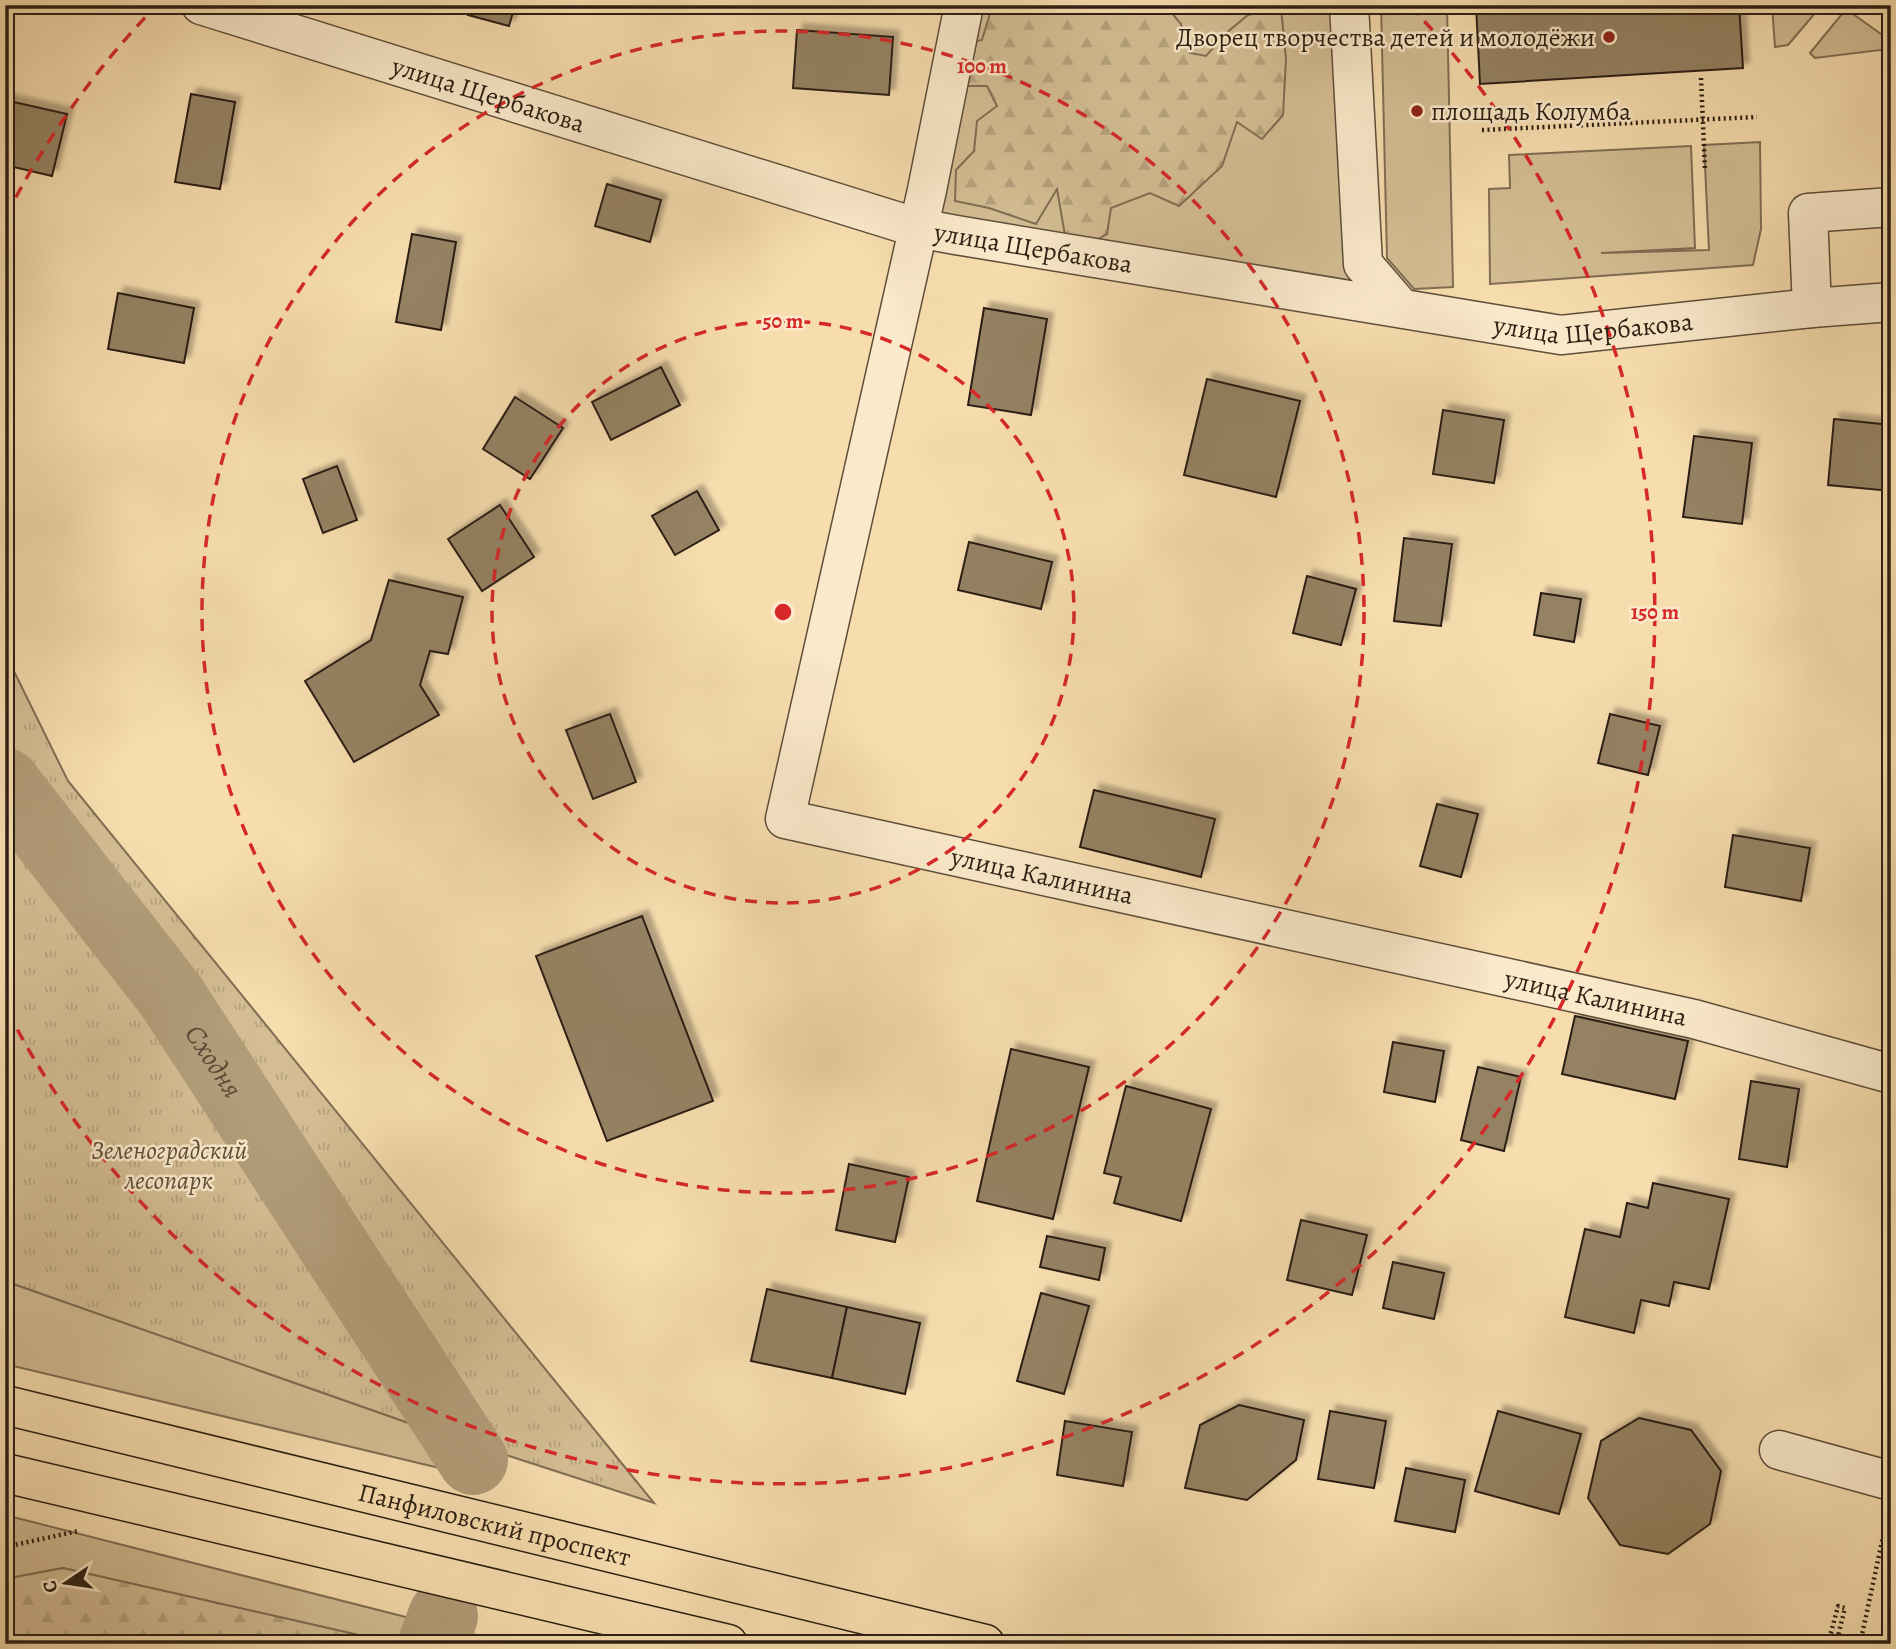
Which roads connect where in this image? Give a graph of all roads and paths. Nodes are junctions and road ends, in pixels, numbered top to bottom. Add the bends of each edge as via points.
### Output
1 (201, 5) edge
2 (964, 5) edge
3 (1349, 5) edge
4 (1702, 78) dead end
5 (1757, 117) dead end
6 (1703, 121) junction
7 (1482, 130) dead end
8 (1705, 170) dead end
9 (1891, 207) edge
10 (918, 228) junction
11 (1891, 302) edge
12 (1401, 308) junction
13 (1812, 308) junction
14 (1891, 1074) edge
15 (5, 1405) edge
16 (1779, 1450) dead end
17 (5, 1473) edge
18 (1889, 1498) edge
19 (83, 1530) dead end
20 (5, 1547) edge
21 (728, 1644) edge
22 (985, 1644) edge
23 (1828, 1644) edge
24 (1836, 1644) edge
25 (1860, 1644) edge

1 - 10 street, улица Щербакова
2 - 10 street
3 - 12 street via 1363,264
4 - 6 path
5 - 6 path
6 - 7 path
6 - 8 path
9 - 13 street via 1808,213
10 - 12 street, улица Щербакова
10 - 14 street, улица Калинина via 785,819 1694,1019
11 - 13 street, улица Щербакова
12 - 13 street, улица Щербакова via 1561,335
15 - 22 main road, Панфиловский проспект
16 - 18 street
17 - 21 main road
18 - 25 path
19 - 20 path
23 - 24 path via 1838,1606 1845,1608

